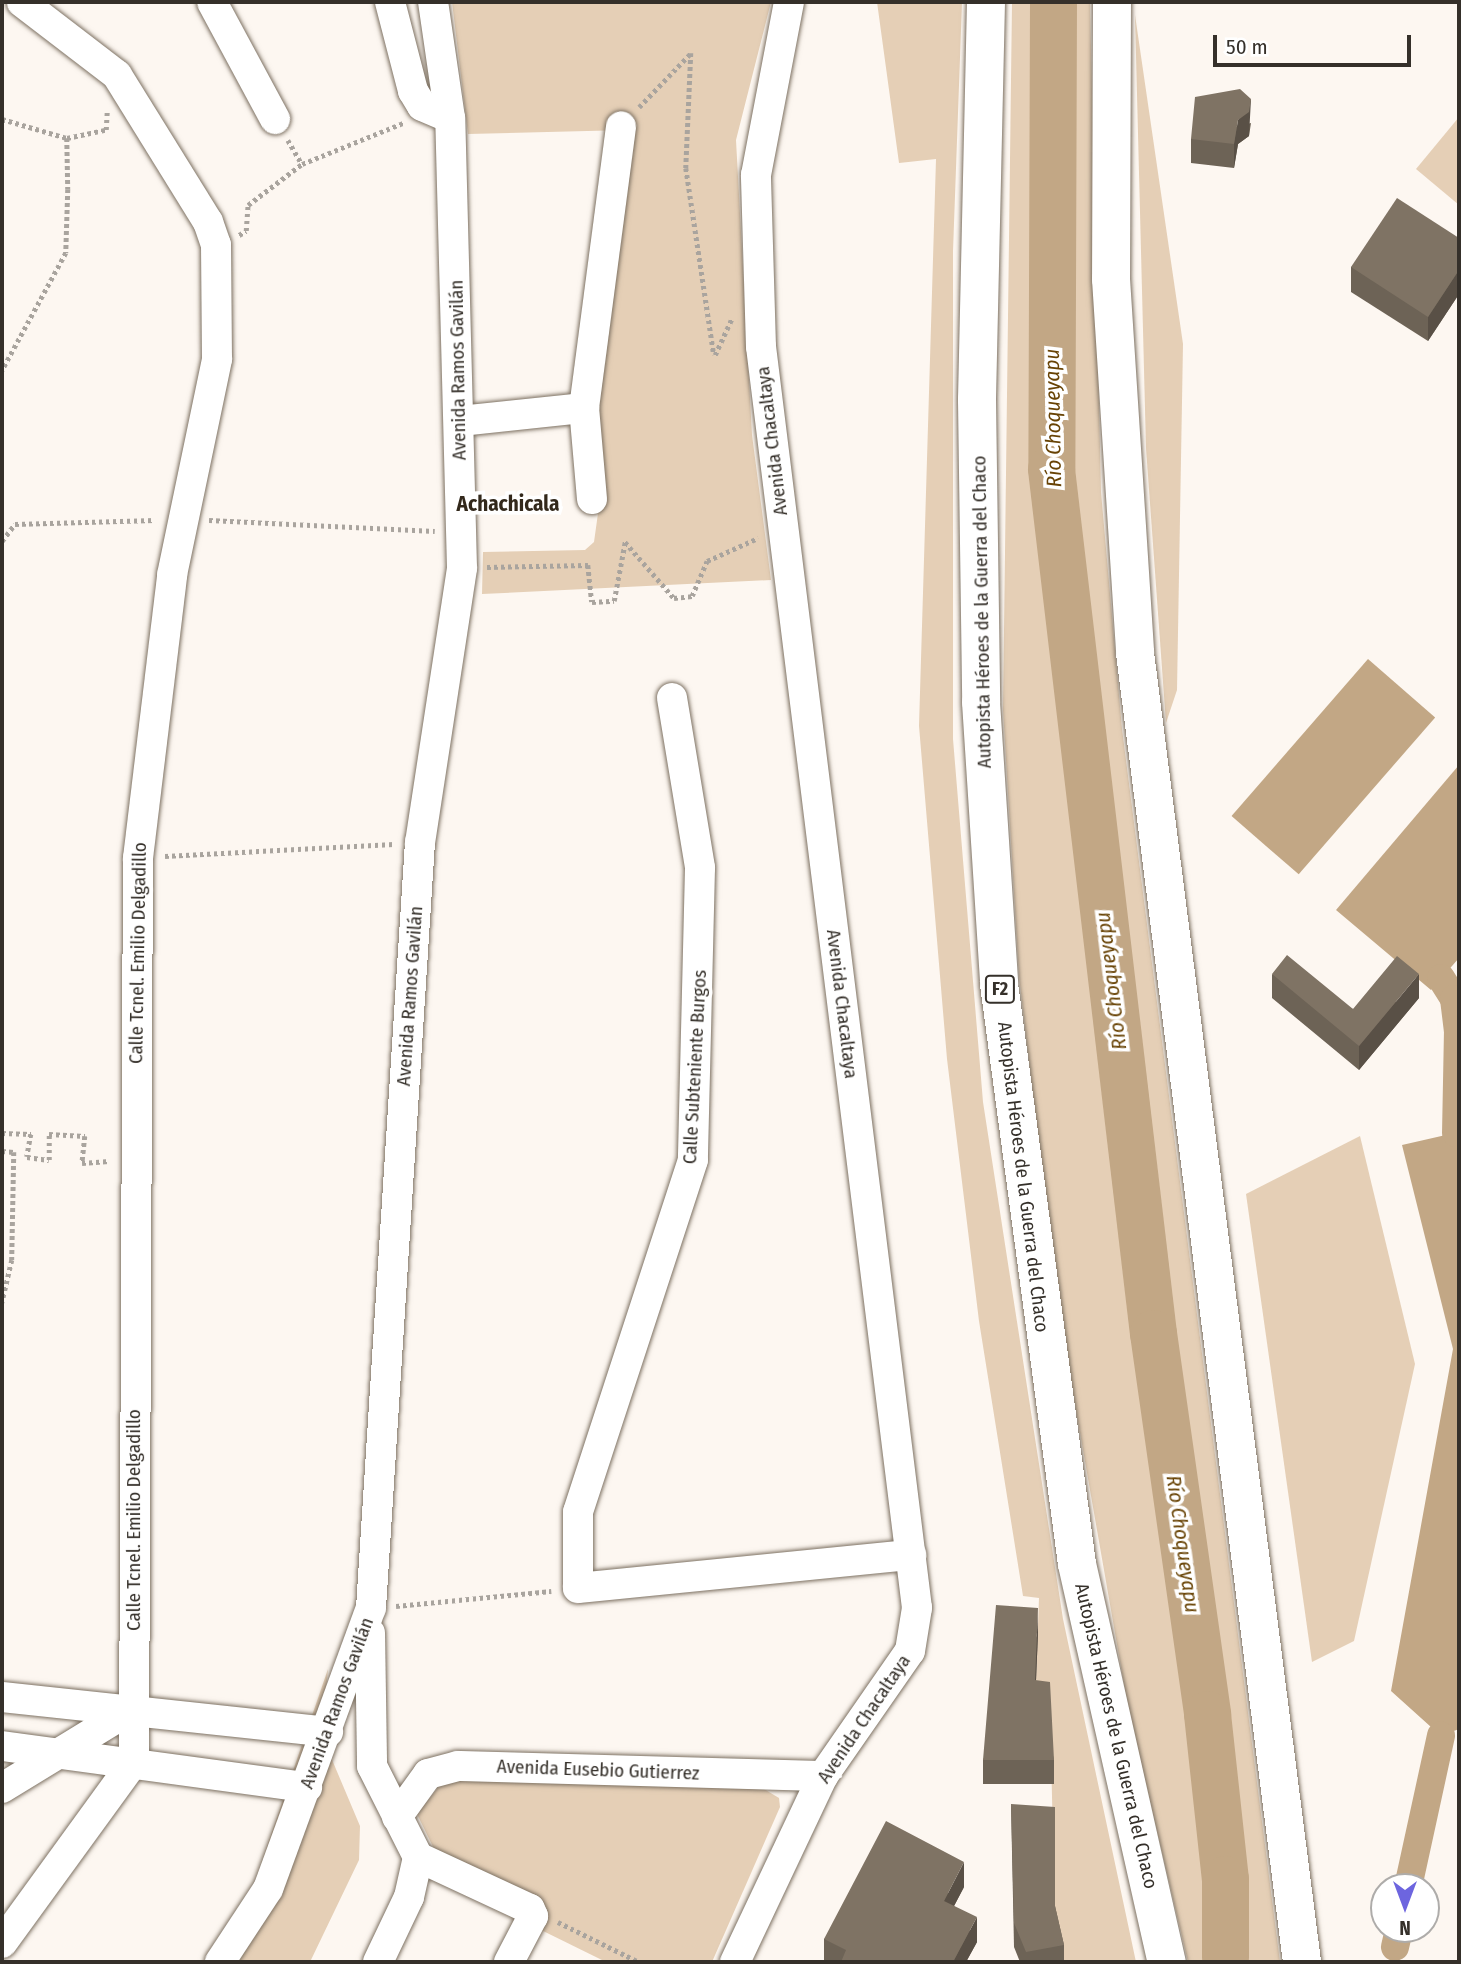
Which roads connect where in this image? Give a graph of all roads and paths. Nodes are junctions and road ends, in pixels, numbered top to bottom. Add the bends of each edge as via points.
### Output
1 (22, 2) edge
2 (212, 2) edge
3 (390, 2) edge
4 (433, 2) edge
5 (789, 2) edge
6 (986, 2) edge
7 (1112, 2) edge
8 (138, 101) junction
9 (422, 106) junction
10 (450, 118) junction
11 (2, 119) edge
12 (275, 119) dead end
13 (621, 126) joint
14 (67, 138) junction
15 (216, 245) junction
16 (714, 355) dead end
17 (2, 371) edge
18 (584, 408) junction
19 (460, 421) junction
20 (592, 499) dead end
21 (188, 519) junction
22 (782, 529) junction
23 (460, 532) junction
24 (2, 541) edge
25 (462, 568) junction
26 (672, 698) dead end
27 (420, 843) junction
28 (138, 858) junction
29 (2, 1133) edge
30 (2, 1151) edge
31 (134, 1160) junction
32 (2, 1303) edge
33 (911, 1555) junction
34 (578, 1588) junction
35 (371, 1608) junction
36 (2, 1696) edge
37 (133, 1708) junction
38 (328, 1732) junction
39 (2, 1746) edge
40 (52, 1752) junction
41 (134, 1761) junction
42 (823, 1776) junction
43 (307, 1787) junction
44 (2, 1788) edge
45 (397, 1817) junction
46 (418, 1857) junction
47 (533, 1916) junction
48 (2, 1943) edge
49 (220, 1962) edge
50 (378, 1962) edge
51 (509, 1962) edge
52 (639, 1962) edge
53 (735, 1962) edge
54 (1167, 1962) edge
55 (1302, 1962) edge

1 - 8 street, Calle Tcnel. Emilio Delgadillo via 89,50
2 - 12 street
3 - 9 street via 403,69
4 - 10 street, Avenida Ramos Gavilán
5 - 22 street, Avenida Chacaltaya via 756,174 754,243
6 - 54 highway, Autopista Héroes de la Guerra del Chaco / F2 via 976,400 981,702 999,984 1076,1564
7 - 55 highway via 1111,279 1135,653
8 - 14 path via 124,110 107,106 106,130
8 - 15 street, Calle Tcnel. Emilio Delgadillo
9 - 10 street
9 - 15 path via 400,127 302,164 248,205 246,231
10 - 19 street, Avenida Ramos Gavilán
11 - 14 path
13 - 16 path via 691,53 686,167
13 - 18 street
14 - 17 path via 66,253
15 - 21 street, Calle Tcnel. Emilio Delgadillo via 217,359
18 - 19 street
18 - 20 street
19 - 23 street, Avenida Ramos Gavilán
21 - 23 path
21 - 24 path via 15,524
21 - 28 street, Calle Tcnel. Emilio Delgadillo via 172,575
22 - 25 path via 707,561 692,596 674,598 625,542 614,601 592,602 588,565
22 - 33 street, Avenida Chacaltaya
23 - 25 street, Avenida Ramos Gavilán
25 - 27 street, Avenida Ramos Gavilán
26 - 34 street, Calle Subteniente Burgos via 700,869 693,1160 578,1512
27 - 28 path
27 - 35 street, Avenida Ramos Gavilán
28 - 31 street, Calle Tcnel. Emilio Delgadillo
29 - 31 path via 31,1134 27,1157 48,1160 48,1134 85,1136 82,1163
30 - 32 path via 13,1152 13,1165 12,1259
31 - 37 street, Calle Tcnel. Emilio Delgadillo
33 - 34 street
33 - 42 street, Avenida Chacaltaya via 917,1608 910,1651
34 - 35 path
35 - 38 street, Avenida Ramos Gavilán
35 - 45 street via 369,1749
36 - 37 street
37 - 38 street
37 - 40 street
37 - 41 street, Calle Tcnel. Emilio Delgadillo
38 - 43 street, Avenida Ramos Gavilán
39 - 40 street
40 - 41 street
40 - 44 street
41 - 43 street
41 - 48 street
42 - 45 street, Avenida Eusebio Gutierrez via 458,1766 428,1774
42 - 53 street, Avenida Chacaltaya
43 - 49 street, Avenida Ramos Gavilán via 268,1889
45 - 46 street
46 - 47 street
46 - 50 street via 410,1897
47 - 51 street
47 - 52 path via 549,1917

